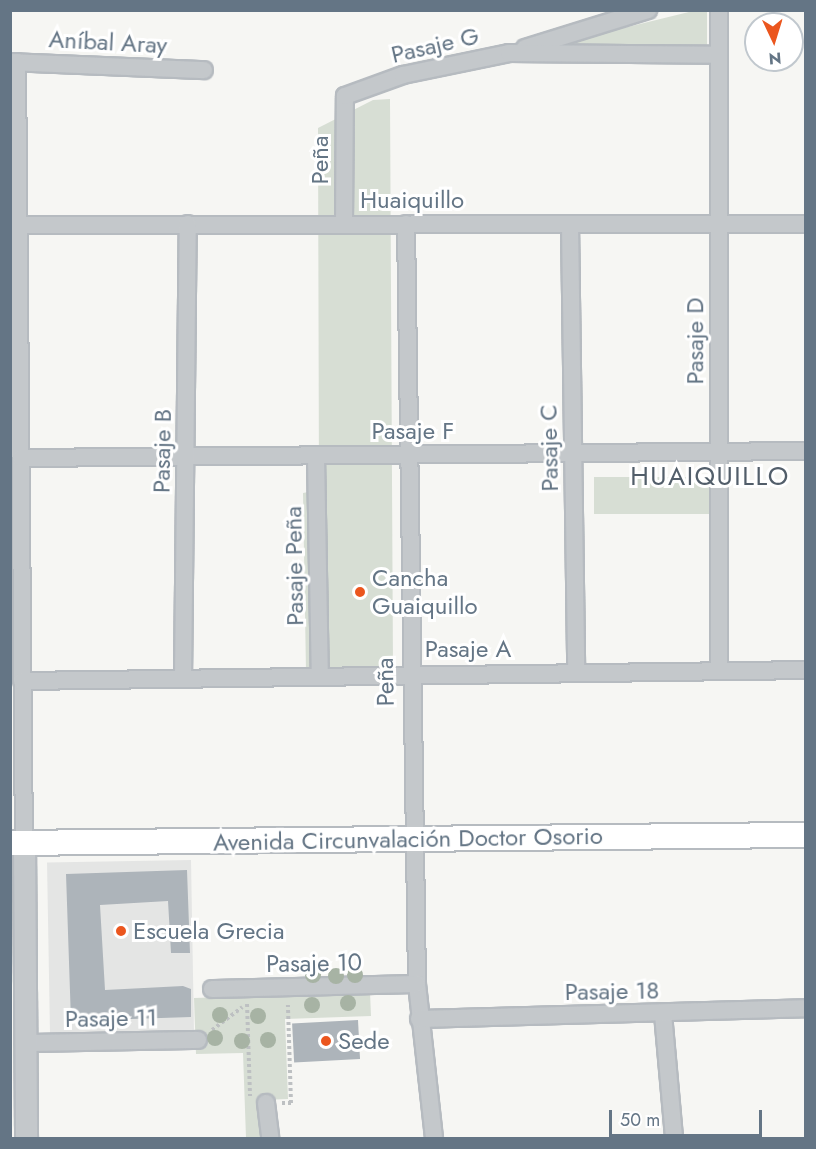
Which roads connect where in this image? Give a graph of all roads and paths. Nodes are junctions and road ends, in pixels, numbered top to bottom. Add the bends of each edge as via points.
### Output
1 (648, 10) edge
2 (719, 10) edge
3 (509, 53) junction
4 (719, 55) junction
5 (14, 62) edge
6 (204, 70) dead end
7 (345, 96) joint
8 (188, 224) junction
9 (344, 224) junction
10 (406, 224) junction
11 (570, 224) junction
12 (719, 224) junction
13 (806, 224) edge
14 (15, 225) edge
15 (719, 451) junction
16 (806, 451) edge
17 (573, 454) junction
18 (407, 455) junction
19 (316, 456) junction
20 (21, 458) junction
21 (185, 458) junction
22 (16, 662) edge
23 (806, 670) edge
24 (719, 671) junction
25 (576, 672) junction
26 (409, 674) junction
27 (320, 675) junction
28 (183, 678) junction
29 (22, 681) junction
30 (806, 836) edge
31 (412, 838) junction
32 (17, 843) edge
33 (417, 984) junction
34 (287, 987) junction
35 (265, 988) junction
36 (212, 989) dead end
37 (18, 992) edge
38 (247, 1004) junction
39 (806, 1008) edge
40 (663, 1014) junction
41 (419, 1019) junction
42 (198, 1040) joint
43 (25, 1043) junction
44 (266, 1103) junction
45 (26, 1138) edge
46 (270, 1138) edge
47 (434, 1138) edge
48 (674, 1138) edge

1 - 3 street
2 - 4 street, Pasaje D
3 - 4 street, Pasaje G
3 - 7 street, Pasaje G via 403,75
4 - 12 street, Pasaje D
5 - 6 street, Aníbal Aray
5 - 14 street
7 - 9 street, Peña
8 - 9 street, Huaiquillo
8 - 14 street, Huaiquillo
8 - 21 street, Pasaje B
9 - 10 street, Huaiquillo
10 - 11 street, Huaiquillo
10 - 18 street, Peña
11 - 12 street, Huaiquillo
11 - 17 street, Pasaje C
12 - 13 street, Huaiquillo
12 - 15 street, Pasaje D
14 - 20 street
15 - 16 street, Pasaje F
15 - 17 street, Pasaje F
15 - 24 street, Pasaje D
17 - 18 street, Pasaje F
17 - 25 street, Pasaje C
18 - 19 street, Pasaje F
18 - 26 street, Peña
19 - 21 street, Pasaje F
19 - 27 street, Pasaje Peña
20 - 21 street, Pasaje F
20 - 22 street
21 - 28 street, Pasaje B
22 - 29 street
23 - 24 street, Pasaje A
24 - 25 street, Pasaje A
25 - 26 street, Pasaje A
26 - 27 street, Pasaje A
26 - 31 street, Peña
27 - 28 street, Pasaje A
28 - 29 street, Pasaje A
29 - 32 street
30 - 31 main road, Avenida Circunvalación Doctor Osorio
31 - 32 main road, Avenida Circunvalación Doctor Osorio
31 - 33 street, Peña
32 - 37 street
33 - 34 street, Pasaje 10
33 - 41 street, Peña
34 - 35 street, Pasaje 10
34 - 44 path via 291,1103
35 - 36 street, Pasaje 10
35 - 38 path
37 - 43 street
38 - 42 path
38 - 44 path via 250,1104
39 - 40 street, Pasaje 18
40 - 41 street, Pasaje 18
40 - 48 street
41 - 47 street, Peña
42 - 43 street, Pasaje 11
43 - 45 street
44 - 46 street

